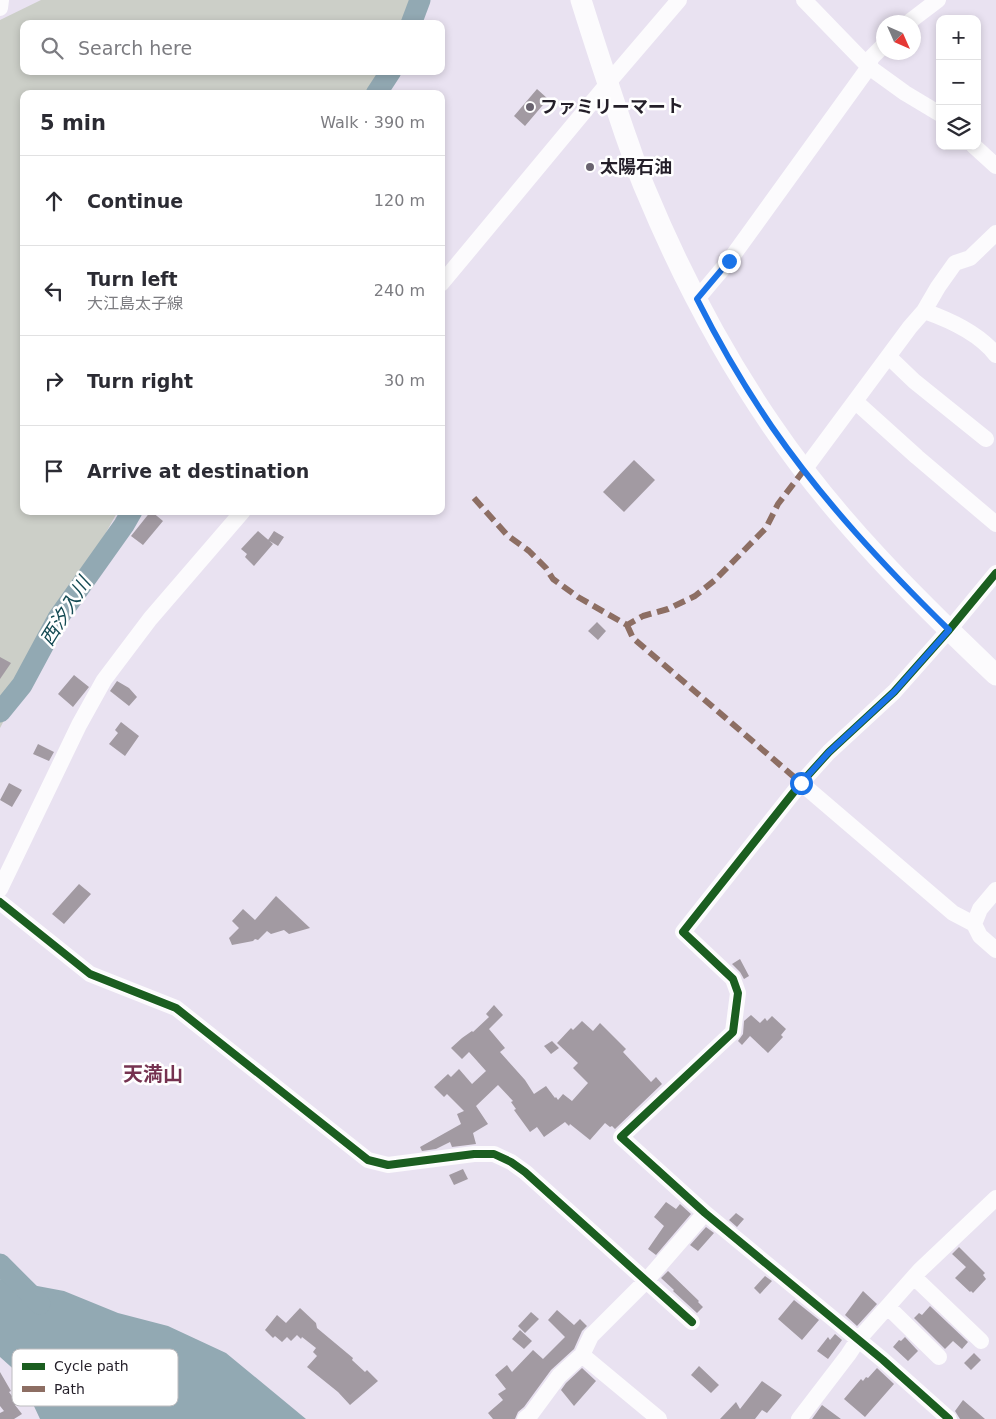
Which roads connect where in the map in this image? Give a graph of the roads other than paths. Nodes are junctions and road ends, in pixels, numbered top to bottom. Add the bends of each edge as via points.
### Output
1 (1, 0) edge
2 (580, 0) edge
3 (679, 0) edge
4 (804, 0) edge
5 (938, 0) edge
6 (0, 8) edge
7 (918, 15) edge
8 (876, 53) edge
9 (869, 66) junction
10 (608, 82) junction
11 (936, 112) edge
12 (978, 150) edge
13 (996, 166) edge
14 (996, 234) edge
15 (445, 279) edge
16 (697, 299) junction
17 (924, 311) junction
18 (996, 355) edge
19 (888, 357) junction
20 (856, 402) junction
21 (986, 439) dead end
22 (804, 470) junction
23 (240, 515) edge
24 (996, 524) edge
25 (996, 574) edge
26 (949, 630) junction
27 (996, 675) edge
28 (801, 783) junction
29 (0, 889) edge
30 (996, 890) edge
31 (0, 902) edge
32 (974, 924) junction
33 (996, 950) edge
34 (996, 1198) edge
35 (705, 1213) junction
36 (914, 1277) junction
37 (646, 1281) junction
38 (888, 1307) junction
39 (692, 1322) dead end
40 (858, 1340) junction
41 (981, 1341) dead end
42 (582, 1355) junction
43 (939, 1356) dead end
44 (525, 1419) edge
45 (659, 1419) edge
46 (800, 1419) edge
47 (949, 1419) edge

1 - 6 street
2 - 10 main road
3 - 10 street
4 - 9 street
5 - 7 street
8 - 9 street
9 - 11 street
9 - 16 street via 729,261
10 - 15 street
10 - 16 main road via 645,189
12 - 13 street
14 - 17 street via 970,258 955,263
16 - 22 main road via 730,360
17 - 18 street via 951,321 990,347
17 - 19 street
19 - 20 street
19 - 21 street
20 - 22 street
20 - 24 street
22 - 26 main road via 900,582
23 - 29 street via 150,619 104,680
25 - 26 street
26 - 27 main road
26 - 28 street via 894,692 829,752
28 - 32 street via 952,913
28 - 35 street via 683,932 732,979 738,993 733,1032 620,1138
30 - 32 street via 980,909
31 - 37 street via 90,974 176,1008 368,1160 388,1165 494,1154 525,1172
32 - 33 street via 980,936
34 - 36 street
35 - 37 street
35 - 40 street
36 - 38 street
36 - 41 street
37 - 39 street
37 - 42 street via 591,1336
38 - 40 street
38 - 43 street
40 - 46 street
40 - 47 street
42 - 44 street via 559,1376
42 - 45 street

